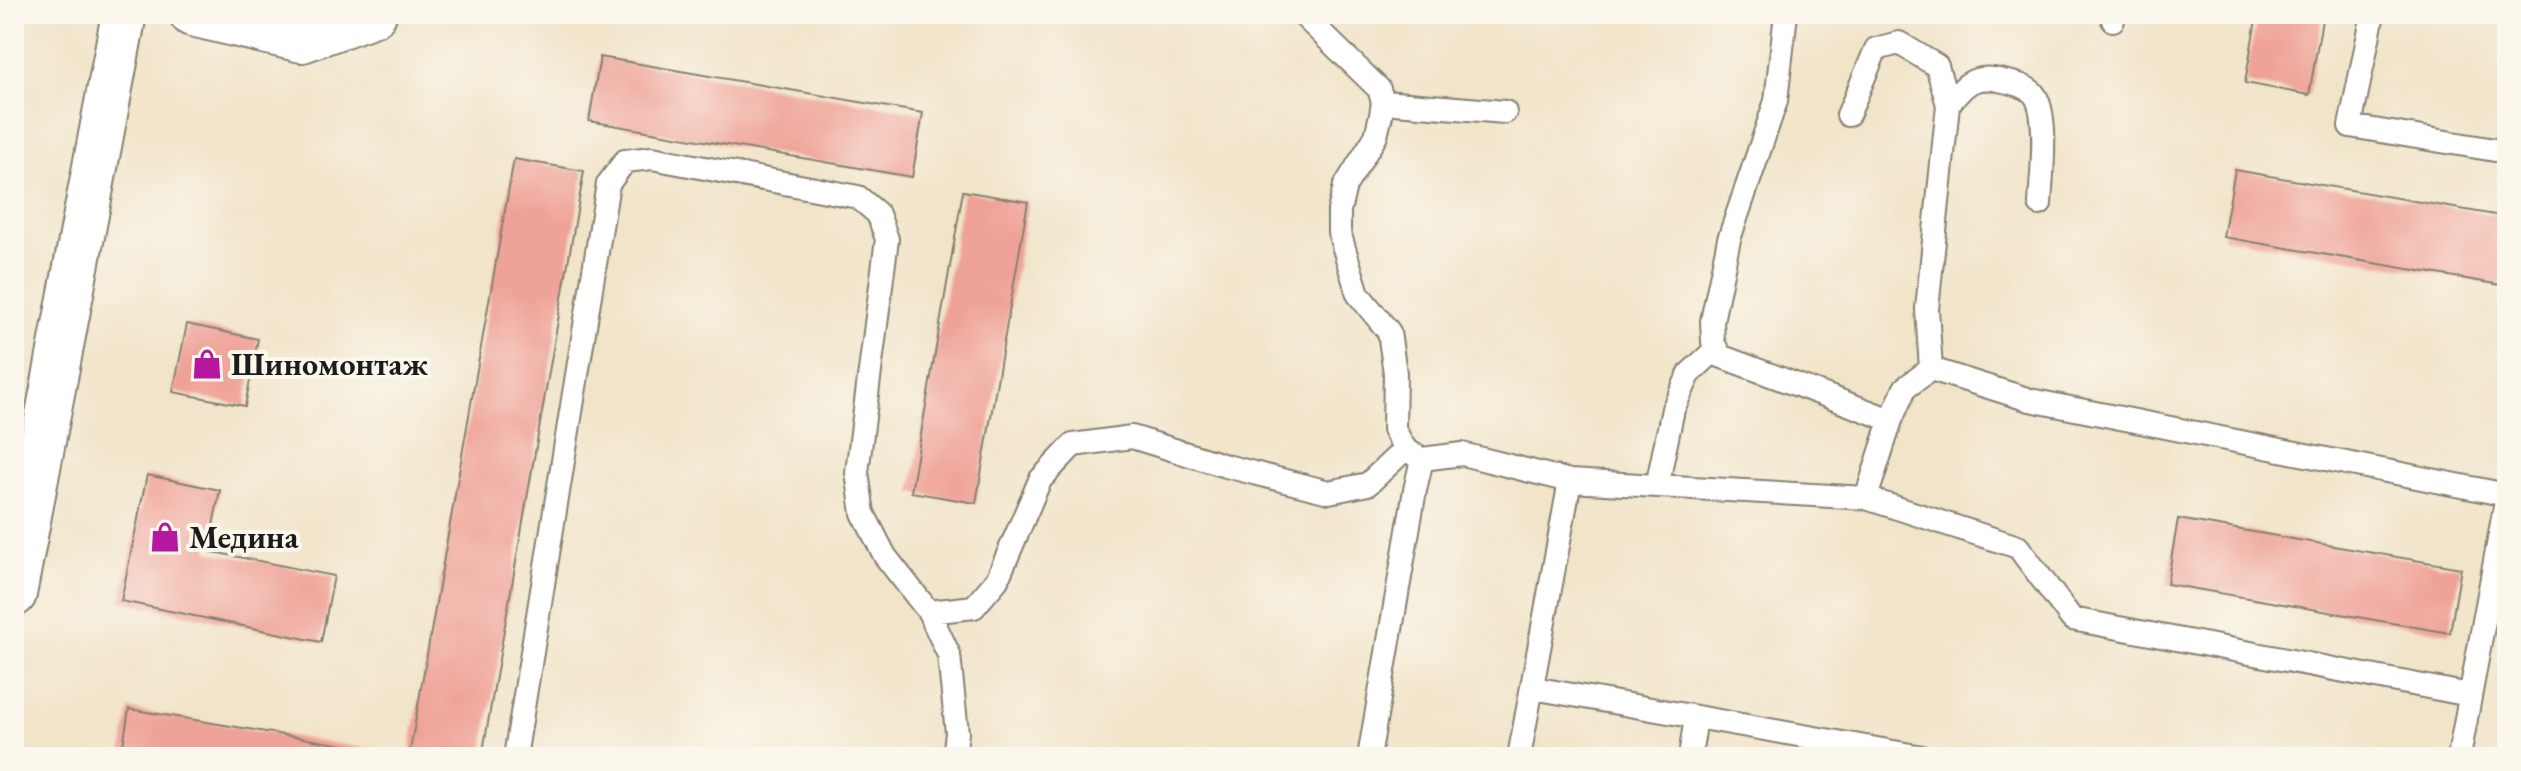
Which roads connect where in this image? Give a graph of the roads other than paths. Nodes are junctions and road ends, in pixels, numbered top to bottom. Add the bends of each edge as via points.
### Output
1 (124, 14) edge
2 (192, 14) edge
3 (374, 14) edge
4 (1302, 14) edge
5 (1786, 14) edge
6 (2373, 14) edge
7 (1383, 102) junction
8 (1948, 105) junction
9 (1505, 112) dead end
10 (1848, 115) dead end
11 (2507, 152) edge
12 (2040, 204) dead end
13 (1716, 349) junction
14 (1931, 369) junction
15 (1891, 420) junction
16 (1413, 454) junction
17 (1570, 481) junction
18 (24, 483) edge
19 (1657, 486) junction
20 (2507, 496) edge
21 (1866, 498) junction
22 (14, 594) edge
23 (929, 612) junction
24 (1533, 688) junction
25 (2470, 695) junction
26 (1696, 717) junction
27 (515, 757) edge
28 (954, 757) edge
29 (1369, 757) edge
30 (1519, 757) edge
31 (1690, 757) edge
32 (1922, 757) edge
33 (2459, 757) edge

1 - 18 street
2 - 3 street via 302,40
4 - 7 lane via 1379,89
5 - 13 lane via 1776,101 1729,239 1712,321
6 - 11 lane via 2350,126
7 - 9 lane
7 - 16 lane via 1376,136 1345,186 1339,232 1358,294 1389,332 1394,429
8 - 10 lane via 1937,66 1899,43 1876,49
8 - 12 lane via 1962,87 1984,77 2022,85 2035,95 2042,119
8 - 14 lane via 1927,309
13 - 15 lane via 1720,356
13 - 19 lane via 1690,373 1673,409
14 - 15 lane via 1905,388
14 - 20 lane via 2030,400
15 - 21 lane
16 - 17 lane via 1462,454
16 - 23 lane via 1368,484 1329,492 1132,437 1073,445 1040,480 997,580 974,607
16 - 29 lane via 1412,505
17 - 19 lane
17 - 24 lane
18 - 22 street
19 - 21 lane
20 - 25 lane
21 - 25 lane via 2018,547 2072,619
23 - 27 lane via 879,545 863,513 857,472 887,239 878,214 858,197 652,158 625,161 608,184
23 - 28 lane via 949,655 957,733
24 - 26 lane
24 - 30 lane
25 - 33 lane
26 - 31 lane
26 - 32 lane

